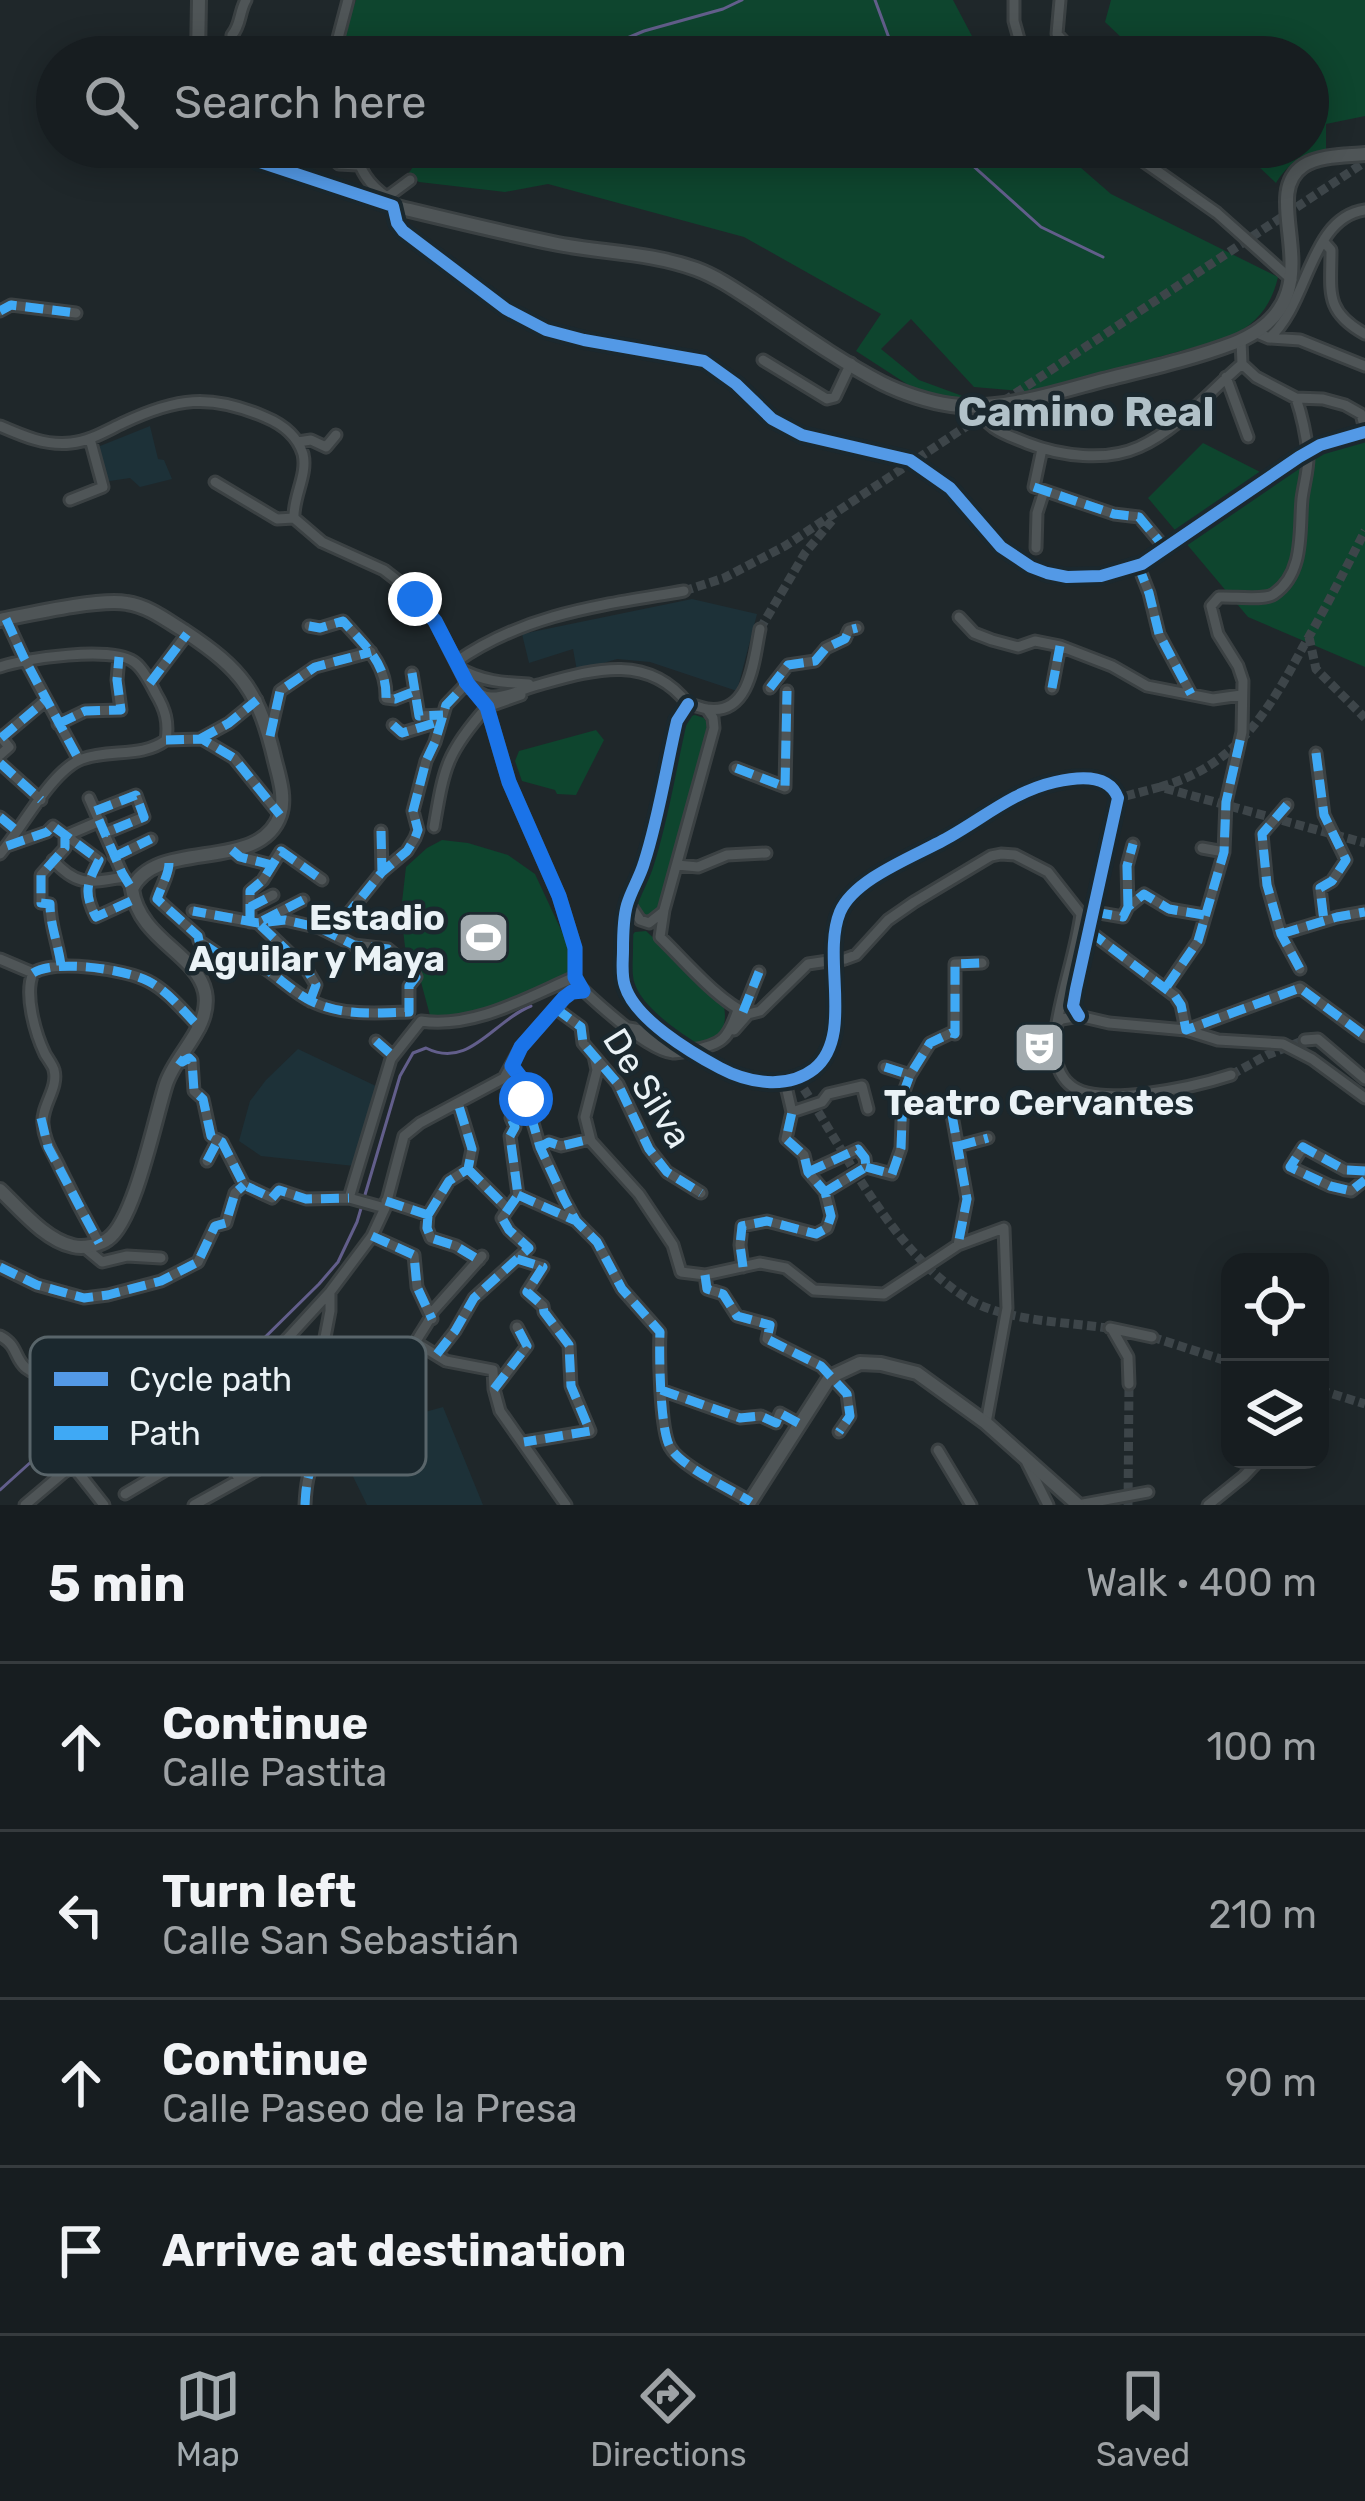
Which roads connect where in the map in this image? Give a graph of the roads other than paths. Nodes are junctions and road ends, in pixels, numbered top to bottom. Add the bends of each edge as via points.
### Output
1 (199, 0) edge
2 (246, 0) edge
3 (348, 0) edge
4 (1014, 0) edge
5 (1060, 0) edge
6 (198, 36) edge
7 (232, 36) edge
8 (339, 36) edge
9 (1019, 36) edge
10 (1059, 36) edge
11 (1365, 154) edge
12 (1329, 158) edge
13 (281, 168) edge
14 (359, 168) edge
15 (1153, 168) edge
16 (1300, 168) edge
17 (410, 180) dead end
18 (389, 203) junction
19 (1365, 209) edge
20 (1323, 241) junction
21 (1292, 280) junction
22 (0, 311) edge
23 (76, 313) dead end
24 (1255, 332) junction
25 (1365, 334) edge
26 (1269, 338) junction
27 (1241, 340) junction
28 (763, 360) dead end
29 (851, 363) junction
30 (1242, 364) junction
31 (1365, 367) edge
32 (1226, 377) junction
33 (1296, 398) junction
34 (976, 405) junction
35 (0, 426) edge
36 (1365, 430) edge
37 (336, 435) dead end
38 (1248, 437) dead end
39 (90, 439) junction
40 (298, 442) junction
41 (1042, 449) junction
42 (215, 482) dead end
43 (1039, 489) junction
44 (70, 500) dead end
45 (294, 518) junction
46 (1036, 548) dead end
47 (1165, 548) junction
48 (1138, 565) junction
49 (685, 591) tunnel mouth
50 (959, 617) dead end
51 (3, 619) edge
52 (310, 626) dead end
53 (857, 628) dead end
54 (760, 629) tunnel mouth
55 (187, 634) junction
56 (1060, 646) junction
57 (371, 652) junction
58 (119, 657) junction
59 (24, 658) junction
60 (457, 665) junction
61 (0, 667) edge
62 (412, 673) dead end
63 (150, 683) junction
64 (467, 683) junction
65 (540, 684) junction
66 (770, 688) dead end
67 (1052, 688) dead end
68 (413, 692) junction
69 (787, 692) dead end
70 (1191, 694) junction
71 (1241, 694) junction
72 (46, 700) junction
73 (257, 700) junction
74 (688, 704) junction
75 (487, 707) junction
76 (706, 709) junction
77 (442, 718) junction
78 (58, 724) junction
79 (394, 725) dead end
80 (270, 736) junction
81 (1, 737) edge
82 (200, 739) junction
83 (166, 740) junction
84 (1316, 753) dead end
85 (0, 759) edge
86 (79, 760) junction
87 (736, 768) dead end
88 (1103, 782) dead end
89 (89, 798) dead end
90 (41, 800) junction
91 (1003, 802) tunnel mouth
92 (1287, 805) dead end
93 (280, 814) junction
94 (97, 816) junction
95 (0, 818) edge
96 (434, 827) dead end
97 (17, 831) junction
98 (381, 831) dead end
99 (105, 833) junction
100 (65, 836) junction
101 (151, 839) dead end
102 (1133, 844) dead end
103 (1202, 848) dead end
104 (3, 850) edge
105 (232, 850) junction
106 (1224, 852) junction
107 (766, 853) dead end
108 (115, 856) junction
109 (53, 860) junction
110 (169, 862) junction
111 (272, 865) junction
112 (676, 865) junction
113 (382, 872) junction
114 (322, 880) dead end
115 (88, 884) junction
116 (130, 889) junction
117 (273, 895) dead end
118 (303, 899) dead end
119 (628, 902) junction
120 (250, 907) junction
121 (1129, 907) junction
122 (664, 910) junction
123 (193, 911) dead end
124 (1365, 912) edge
125 (1089, 914) junction
126 (1204, 915) junction
127 (1324, 921) junction
128 (254, 922) junction
129 (320, 928) junction
130 (623, 928) junction
131 (1089, 931) junction
132 (1281, 934) junction
133 (660, 938) junction
134 (0, 959) edge
135 (982, 963) dead end
136 (61, 965) junction
137 (1300, 969) dead end
138 (759, 972) dead end
139 (33, 973) junction
140 (575, 977) junction
141 (1167, 986) dead end
142 (583, 991) junction
143 (310, 1001) junction
144 (555, 1008) junction
145 (743, 1012) junction
146 (1079, 1016) junction
147 (1057, 1024) junction
148 (200, 1028) junction
149 (1186, 1030) junction
150 (1365, 1036) edge
151 (1305, 1040) dead end
152 (376, 1042) dead end
153 (687, 1051) junction
154 (394, 1056) junction
155 (594, 1056) junction
156 (178, 1059) junction
157 (712, 1063) junction
158 (512, 1066) junction
159 (885, 1067) dead end
160 (910, 1075) junction
161 (1231, 1075) tunnel mouth
162 (1365, 1078) edge
163 (790, 1080) junction
164 (804, 1089) tunnel mouth
165 (1365, 1098) edge
166 (526, 1099) junction
167 (458, 1103) junction
168 (868, 1109) dead end
169 (792, 1112) junction
170 (952, 1115) dead end
171 (988, 1138) dead end
172 (590, 1139) junction
173 (218, 1140) junction
174 (958, 1146) junction
175 (540, 1147) junction
176 (207, 1161) dead end
177 (866, 1167) junction
178 (468, 1169) junction
179 (1365, 1171) edge
180 (808, 1172) junction
181 (1365, 1180) edge
182 (244, 1185) junction
183 (0, 1190) edge
184 (1351, 1191) junction
185 (826, 1192) junction
186 (701, 1193) dead end
187 (518, 1195) junction
188 (1365, 1196) edge
189 (352, 1199) junction
190 (386, 1204) junction
191 (508, 1209) junction
192 (428, 1215) junction
193 (576, 1220) junction
194 (372, 1236) junction
195 (91, 1245) junction
196 (958, 1245) junction
197 (161, 1258) dead end
198 (517, 1259) junction
199 (0, 1267) edge
200 (743, 1267) junction
201 (705, 1275) junction
202 (330, 1292) junction
203 (432, 1318) junction
204 (517, 1327) dead end
205 (0, 1336) edge
206 (289, 1337) edge
207 (325, 1337) edge
208 (419, 1337) edge
209 (1152, 1337) tunnel mouth
210 (426, 1348) edge
211 (437, 1354) junction
212 (30, 1371) edge
213 (830, 1377) junction
214 (1129, 1384) tunnel mouth
215 (494, 1389) junction
216 (662, 1390) junction
217 (986, 1423) junction
218 (800, 1424) junction
219 (838, 1432) dead end
220 (524, 1442) junction
221 (938, 1450) dead end
222 (1024, 1458) junction
223 (1251, 1469) edge
224 (63, 1475) edge
225 (80, 1475) edge
226 (156, 1475) edge
227 (237, 1475) edge
228 (247, 1475) edge
229 (239, 1479) junction
230 (219, 1490) junction
231 (1148, 1492) dead end
232 (125, 1494) dead end
233 (749, 1503) edge
234 (1208, 1504) edge
235 (26, 1505) edge
236 (104, 1505) edge
237 (194, 1505) edge
238 (220, 1505) edge
239 (566, 1505) edge
240 (971, 1505) edge
241 (1048, 1505) edge
242 (1078, 1505) edge

1 - 6 street
2 - 7 street
3 - 8 street
4 - 9 street
5 - 10 street
11 - 12 street
13 - 18 street
14 - 18 street
15 - 21 street
16 - 21 street via 1287,196
17 - 18 street
18 - 29 street via 702,271
18 - 48 street via 404,231 525,320 563,336 704,361 802,435 910,460 962,500 1000,547 1031,566 1085,578
19 - 20 street via 1348,214
20 - 25 street via 1331,250 1331,301
20 - 26 street
21 - 24 street via 1278,312
22 - 23 street via 11,305
24 - 26 street
24 - 27 street
26 - 31 street via 1300,340
27 - 30 street
27 - 34 street via 1034,398
28 - 29 street via 826,399 835,397
29 - 34 street via 922,398
30 - 32 street
30 - 33 street
32 - 38 street
32 - 41 street via 1137,448 1069,455
33 - 36 street via 1345,405 1360,414
33 - 71 street via 1309,460 1292,573 1266,598 1220,597 1211,606 1238,666
34 - 41 street via 1001,433
35 - 39 street via 44,442
36 - 47 street, bridge via 1299,457
37 - 40 street via 326,447
39 - 40 street via 179,401 232,405 273,420
39 - 44 street via 103,487
40 - 45 street via 304,464
41 - 43 street
42 - 45 street via 277,519
43 - 46 street
43 - 47 street via 1139,517
45 - 60 street via 402,584 435,621
47 - 48 street
48 - 70 street via 1159,634
49 - 60 street via 524,624
50 - 56 street via 992,640
51 - 55 street via 132,603
51 - 59 street
52 - 57 street via 343,621
53 - 66 street via 815,661 788,665
54 - 76 street via 745,692
55 - 63 street
55 - 73 street via 237,671
56 - 67 street
56 - 70 street via 1147,686
57 - 68 street via 387,680 386,698
57 - 80 street via 315,667 280,691
58 - 59 street
58 - 63 street
58 - 78 street via 121,710 85,711
59 - 61 street
59 - 72 street
60 - 64 street
60 - 65 street via 472,676
62 - 68 street
63 - 83 street via 169,725
64 - 65 street via 489,698
64 - 75 street
64 - 77 street
65 - 74 street via 626,668 669,683
65 - 75 street
68 - 77 street via 419,716
69 - 87 street via 785,787
70 - 71 street
71 - 106 street
72 - 78 street
72 - 81 street
73 - 80 street
73 - 82 street
74 - 76 street
74 - 119 street
75 - 96 street via 452,751
75 - 140 street via 509,782 559,896
76 - 112 street via 714,728
77 - 79 street via 402,733
77 - 113 street via 413,811 418,830
78 - 86 street
80 - 93 street
81 - 85 street via 9,747
82 - 83 street
82 - 93 street via 234,758
83 - 86 street
84 - 127 street via 1324,815 1346,860 1320,888
85 - 90 street
86 - 90 street
88 - 125 street via 1122,797
89 - 94 street
90 - 97 street
91 - 163 street via 846,902 834,932 834,1039 823,1060
92 - 132 street via 1262,834
93 - 105 street via 260,839
94 - 99 street
94 - 99 street via 136,795 144,817
94 - 100 street
95 - 97 street
97 - 104 street
98 - 113 street
99 - 108 street
100 - 104 street via 53,826
100 - 109 street
100 - 115 street via 99,860
101 - 108 street
102 - 121 street
103 - 106 street
105 - 110 street
105 - 111 street
106 - 126 street
107 - 112 street
108 - 116 street
109 - 115 street
109 - 136 street via 40,875 41,903 50,904
110 - 116 street via 148,868
110 - 143 street via 157,899 220,956 236,954
111 - 114 street via 281,850
111 - 120 street via 250,891
112 - 122 street
113 - 129 street via 344,919
115 - 116 street
115 - 116 street via 96,917
116 - 148 street via 140,916 201,980
117 - 120 street
118 - 128 street
119 - 122 street via 649,923
119 - 130 street
120 - 128 street
121 - 125 street via 1123,917
121 - 126 street via 1144,894
122 - 133 street
123 - 128 street
124 - 127 street
125 - 131 street
125 - 145 street, bridge via 1048,872 1015,855 991,856 901,911 851,957 808,964 760,1011
125 - 147 street
126 - 141 street via 1198,941
127 - 132 street
128 - 129 street
128 - 143 street via 307,970 316,985
129 - 143 street via 388,950 416,977 409,1012 350,1013
130 - 133 street via 640,924
130 - 153 street via 629,996
131 - 146 street via 1073,1003
131 - 149 street via 1175,996
132 - 137 street
133 - 145 street
134 - 139 street
135 - 160 street via 955,964 955,1034 930,1043
136 - 139 street
136 - 148 street via 151,982
138 - 145 street
139 - 195 street via 29,1001 55,1079 41,1118
140 - 142 street
140 - 154 street via 506,1007 422,1021
142 - 144 street
142 - 153 street via 658,1049
144 - 155 street, De Silva via 581,1027
144 - 158 street
145 - 153 street via 721,1041
145 - 157 street
146 - 147 street
146 - 149 street
147 - 161 street via 1060,1073 1083,1093 1149,1094
148 - 156 street
149 - 150 street via 1300,988
149 - 165 street via 1283,1044
151 - 162 street via 1318,1039
152 - 154 street
153 - 157 street
154 - 189 street
155 - 172 street via 585,1117
155 - 186 street, De Silva via 618,1084 649,1149
156 - 173 street via 192,1060 194,1090
156 - 195 street via 119,1228
157 - 163 street via 732,1074
158 - 166 street
158 - 167 street
159 - 160 street
160 - 177 street via 892,1174
163 - 164 street
163 - 169 street
166 - 175 street
166 - 187 street via 511,1118
167 - 178 street via 472,1149
167 - 190 street via 404,1136
168 - 169 street via 862,1086
169 - 180 street via 787,1139
170 - 174 street
171 - 174 street
172 - 175 street
172 - 201 street via 674,1245 681,1272
173 - 176 street
173 - 182 street
174 - 196 street via 967,1199
175 - 193 street
177 - 180 street via 858,1149
177 - 185 street
178 - 191 street
178 - 192 street via 448,1180
179 - 184 street via 1303,1147 1290,1167
180 - 185 street
181 - 184 street
182 - 189 street via 272,1198 279,1190
182 - 199 street via 198,1262 161,1281 84,1298
183 - 195 street via 59,1241
184 - 188 street
185 - 200 street via 831,1216 816,1234 767,1221 742,1226
187 - 191 street
187 - 193 street
189 - 190 street
190 - 192 street
190 - 194 street
191 - 198 street via 502,1218 529,1248
192 - 203 street via 431,1238 481,1258
193 - 216 street via 659,1332
194 - 202 street
194 - 203 street via 414,1255
195 - 197 street via 102,1262
196 - 200 street via 884,1294 814,1290 786,1268
196 - 217 street via 1005,1229 1007,1308
198 - 211 street via 474,1298
198 - 220 street via 543,1267 527,1292 569,1345 571,1386 590,1431
200 - 201 street
201 - 213 street via 707,1288 723,1294 737,1316 770,1324 767,1339
202 - 206 street
202 - 207 street
203 - 208 street
204 - 215 street via 527,1346
205 - 212 street
209 - 214 street via 1110,1328 1128,1357
210 - 211 street
211 - 215 street via 493,1370
213 - 217 street via 860,1363 898,1367
213 - 218 street
213 - 219 street via 847,1394 850,1415
215 - 220 street
216 - 218 street via 740,1418 776,1423 780,1413
216 - 233 street via 670,1448
217 - 222 street
218 - 233 street
220 - 239 street
221 - 240 street
222 - 241 street
222 - 242 street
223 - 234 street
224 - 235 street
225 - 236 street
226 - 232 street
227 - 229 street
228 - 229 street
229 - 230 street
230 - 237 street
230 - 238 street
231 - 242 street

